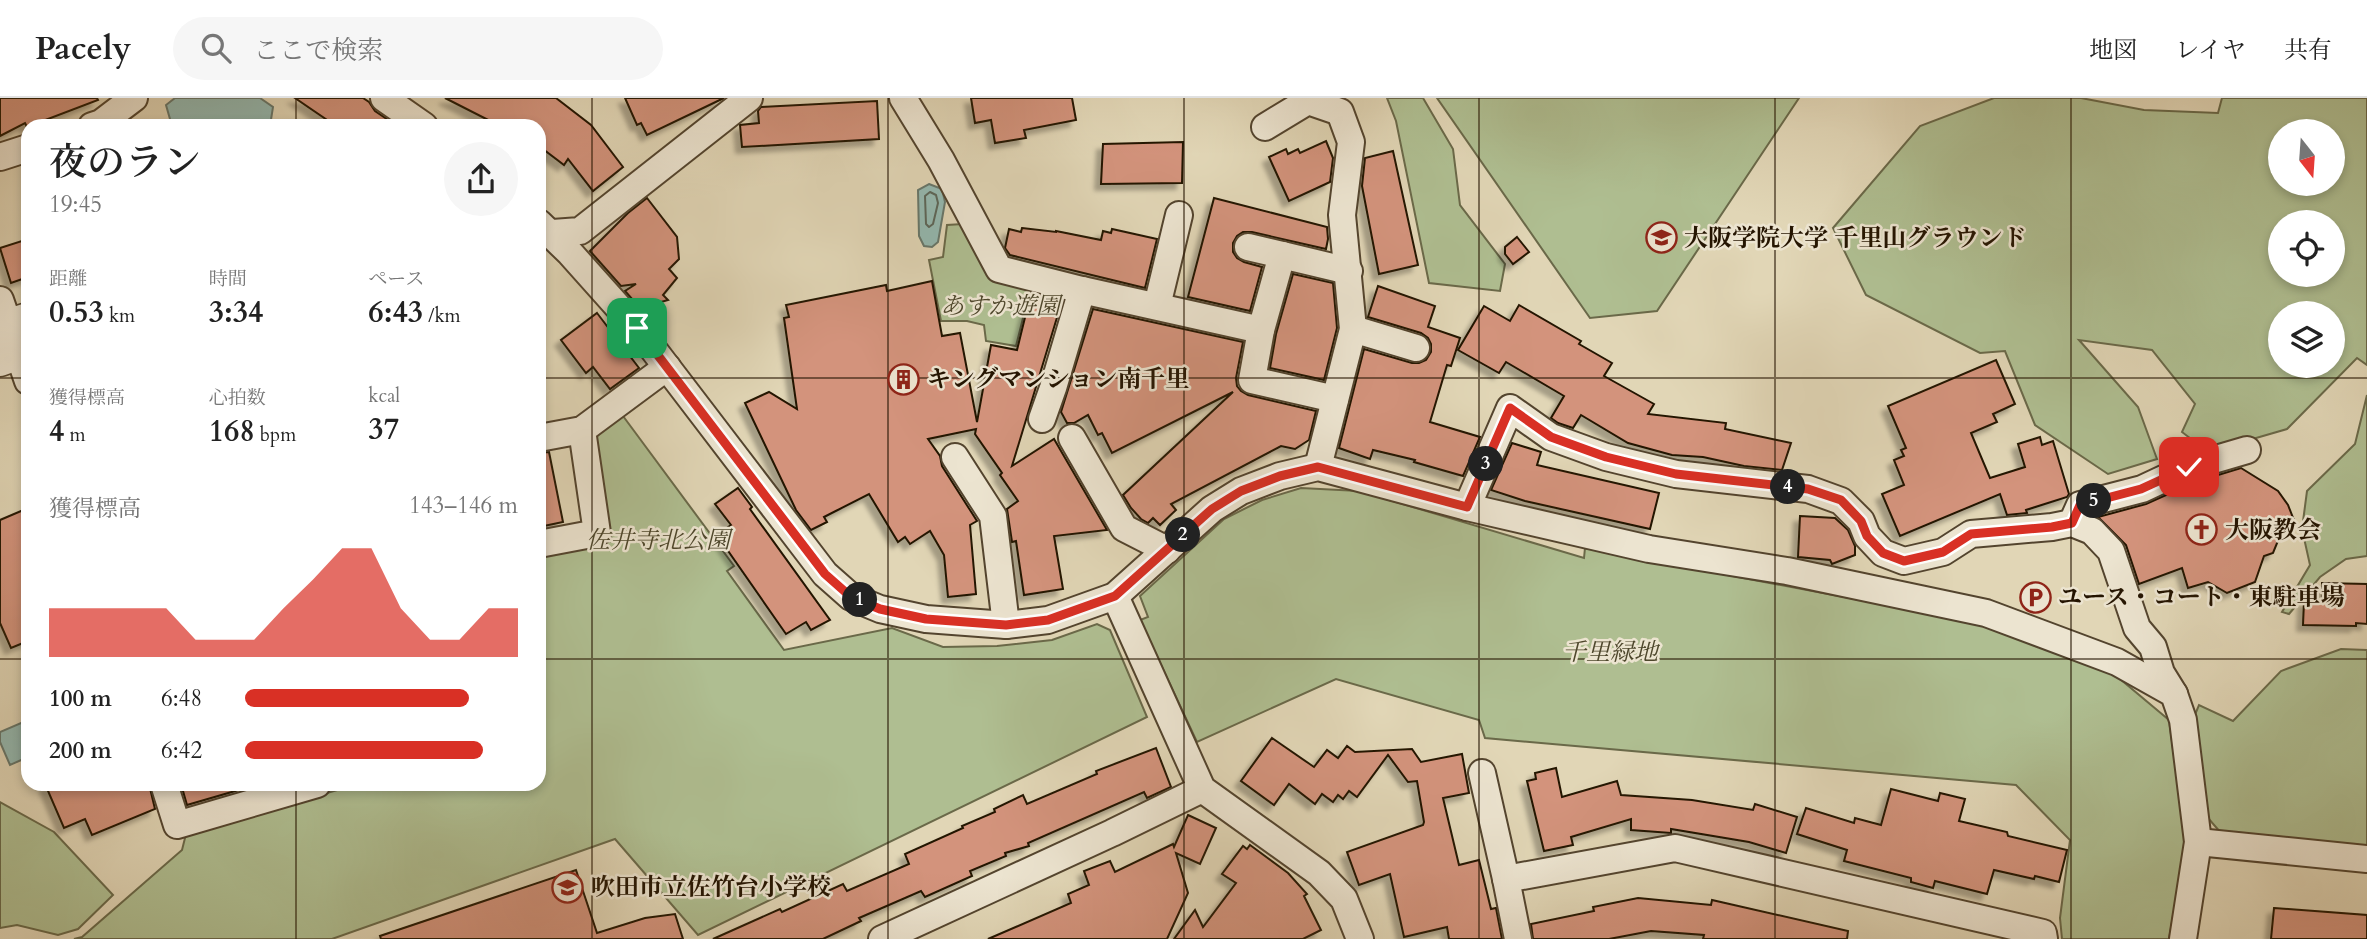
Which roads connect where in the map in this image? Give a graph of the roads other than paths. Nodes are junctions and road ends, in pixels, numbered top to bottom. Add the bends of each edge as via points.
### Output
1 (134, 98) edge
2 (384, 98) edge
3 (749, 98) edge
4 (903, 98) edge
5 (106, 119) edge
6 (414, 119) edge
7 (1265, 127) dead end
8 (21, 150) edge
9 (0, 157) edge
10 (1179, 215) dead end
11 (546, 230) edge
12 (546, 234) edge
13 (1248, 247) dead end
14 (1282, 255) junction
15 (1349, 271) junction
16 (1082, 290) junction
17 (1157, 306) junction
18 (1353, 328) junction
19 (1261, 330) junction
20 (1416, 348) dead end
21 (667, 367) junction
22 (1335, 399) junction
23 (1042, 419) dead end
24 (582, 430) junction
25 (546, 437) edge
26 (2248, 450) dead end
27 (1074, 456) dead end
28 (955, 457) dead end
29 (1318, 467) junction
30 (1467, 507) junction
31 (2072, 523) junction
32 (546, 543) edge
33 (1167, 550) junction
34 (1115, 596) junction
35 (1006, 625) junction
36 (2174, 694) junction
37 (1482, 774) dead end
38 (1202, 789) junction
39 (166, 791) edge
40 (293, 791) edge
41 (2198, 842) junction
42 (2367, 859) edge
43 (1506, 879) junction
44 (882, 939) edge
45 (1360, 939) edge
46 (1518, 939) edge
47 (2044, 939) edge
48 (2183, 939) edge

1 - 5 street
2 - 6 street
3 - 11 street via 580,231
4 - 16 street via 999,269
7 - 15 street via 1308,101 1340,112 1351,142 1342,215
8 - 9 street
10 - 17 street
12 - 21 street via 637,328
13 - 14 street
14 - 15 street
14 - 19 street
15 - 18 street
16 - 17 street
16 - 23 street
17 - 19 street
18 - 20 street
18 - 22 street
19 - 22 street via 1252,380
21 - 24 street
21 - 35 street via 825,574 851,597 926,619
22 - 29 street
24 - 25 street
24 - 32 street via 597,533
26 - 31 street via 2189,467 2141,489 2080,505
27 - 33 street via 1124,528
28 - 35 street via 993,516
29 - 30 street
29 - 33 street via 1241,491 1212,509
30 - 31 street via 1510,408 1551,437 1606,457 1676,474 1808,489 1841,500 1883,553 1904,561 1943,552 1971,534
30 - 36 street via 1649,549 1787,570 1986,613 2117,662
31 - 36 street via 2092,531 2111,551 2137,628 2153,647
33 - 34 street
34 - 35 street via 1048,620
34 - 38 street
36 - 41 street via 2183,720
37 - 43 street
38 - 44 street
38 - 45 street via 1319,873 1344,899
39 - 40 street via 177,825
41 - 42 street
41 - 48 street
43 - 46 street
43 - 47 street via 1675,848 2043,933

